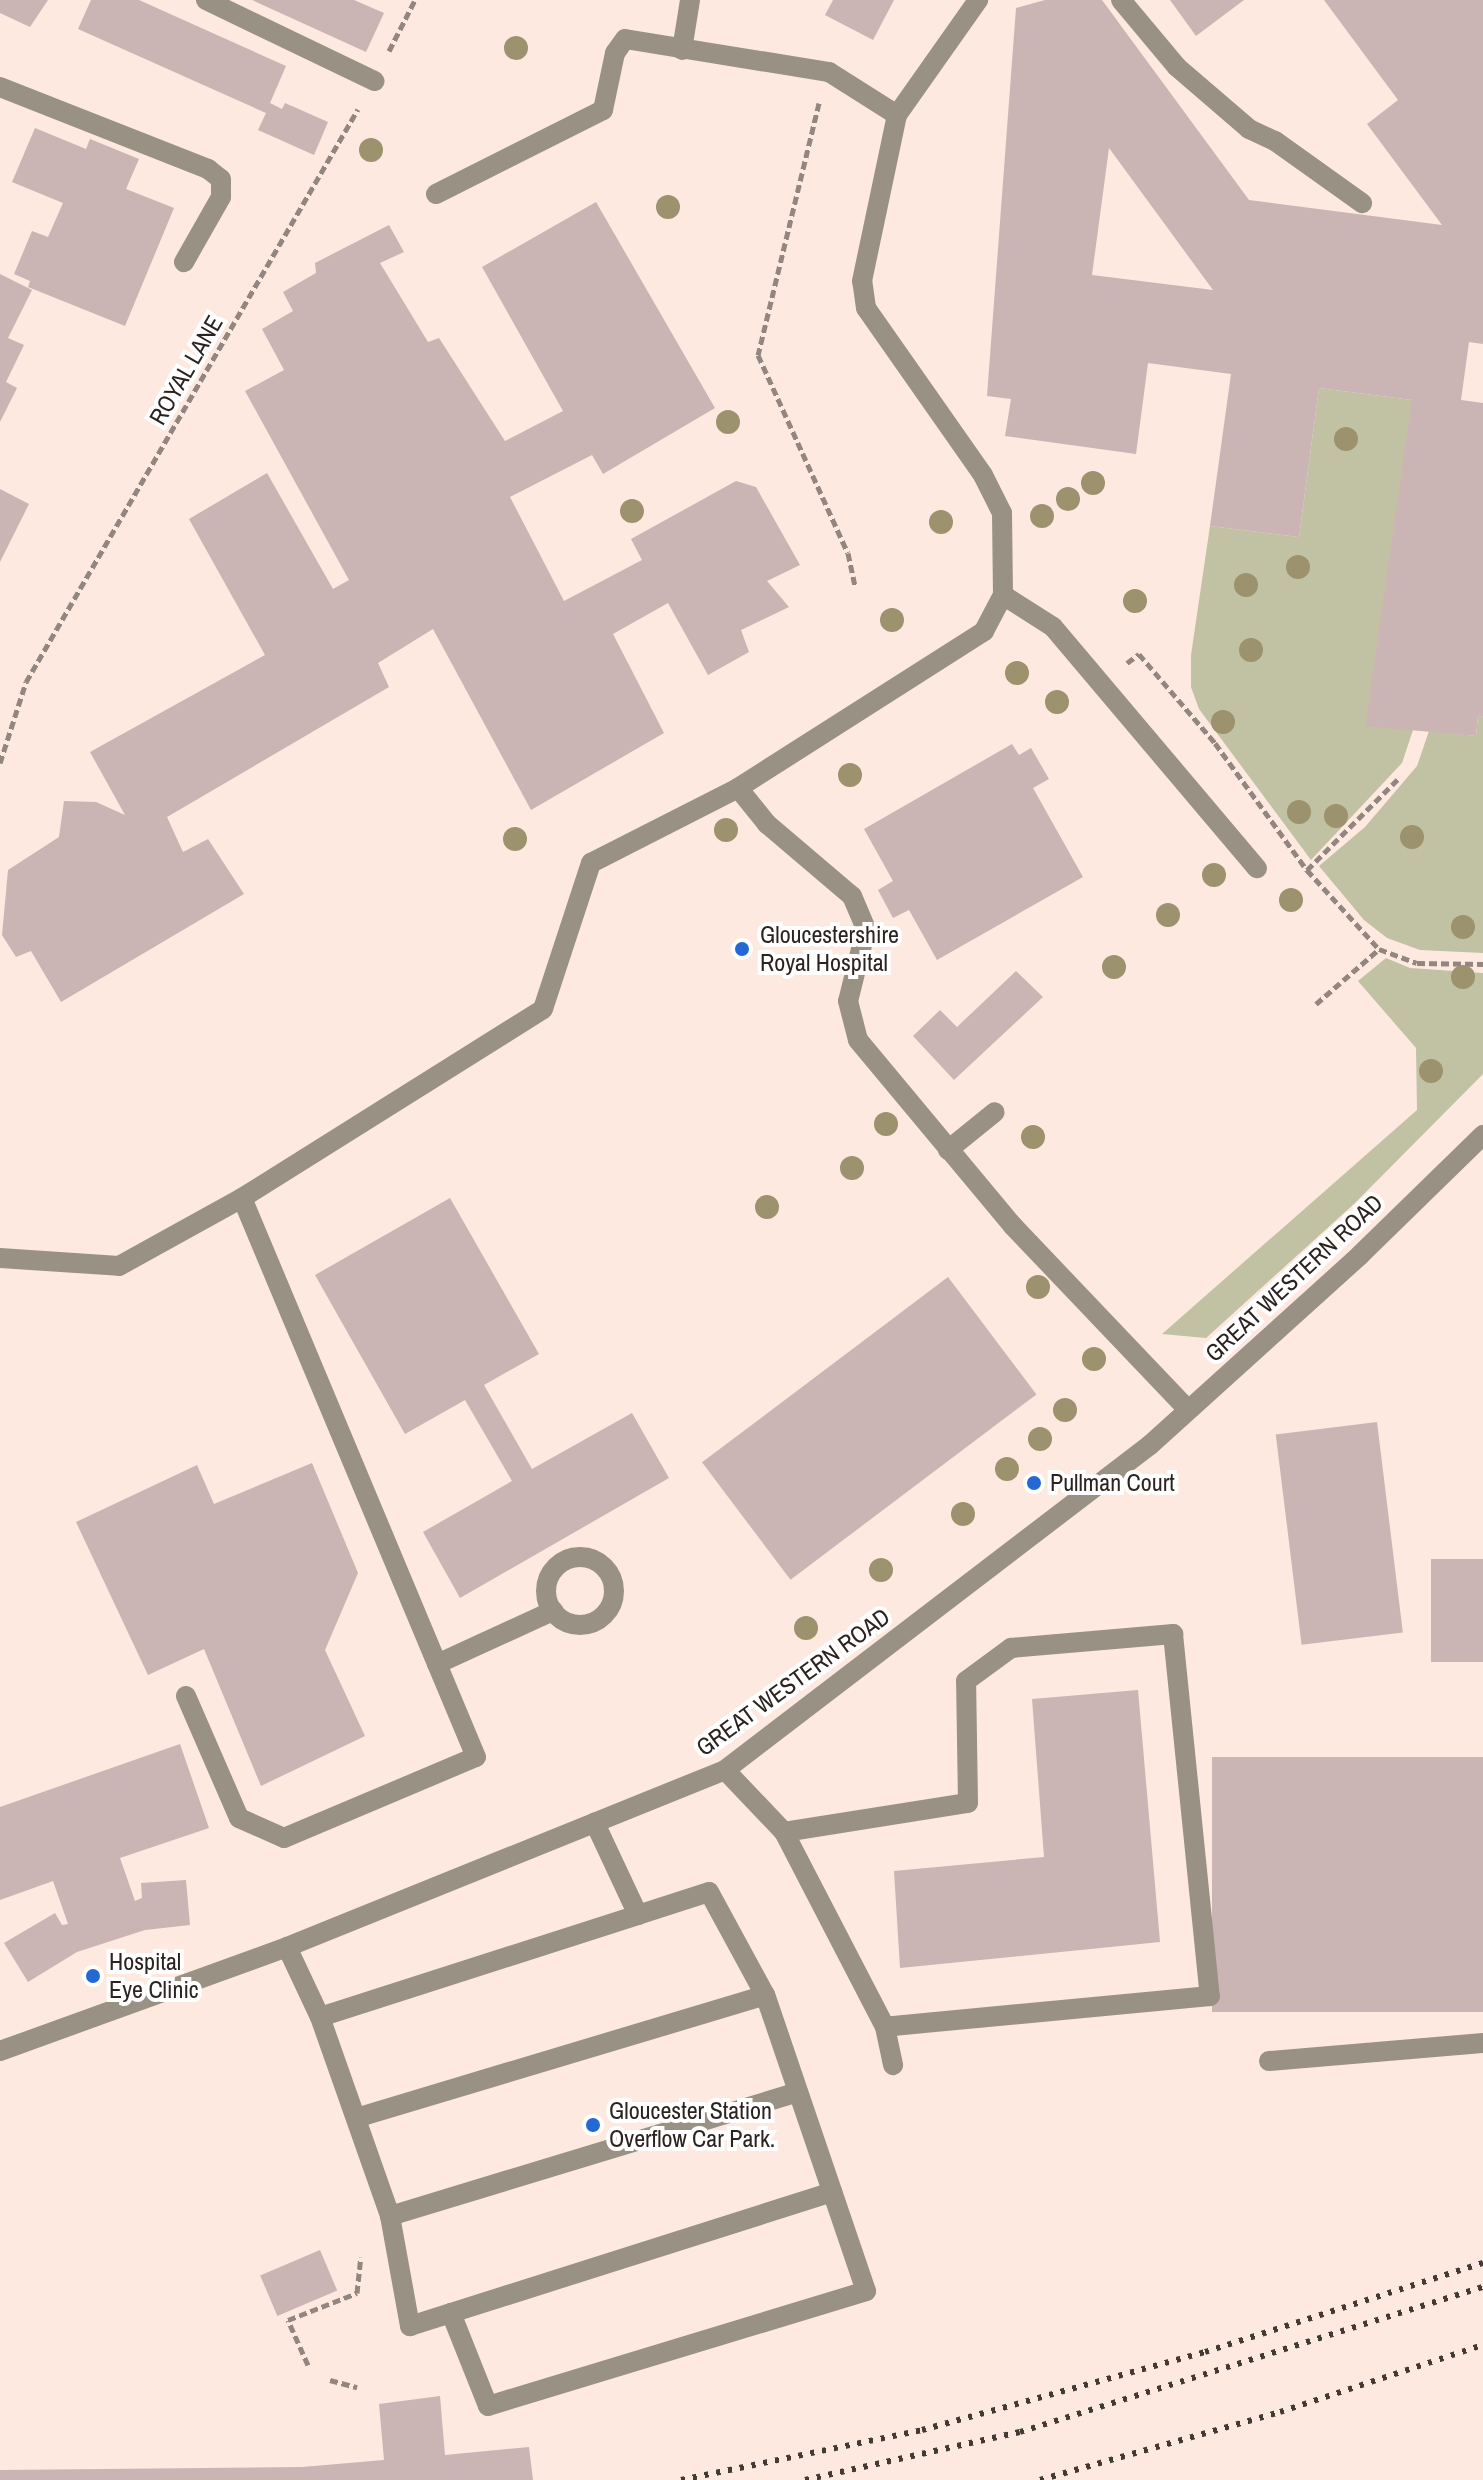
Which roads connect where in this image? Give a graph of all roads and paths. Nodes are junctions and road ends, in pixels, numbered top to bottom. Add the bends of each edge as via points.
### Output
1 (206, 0) edge
2 (415, 0) edge
3 (690, 0) edge
4 (978, 0) edge
5 (1121, 0) edge
6 (682, 50) junction
7 (374, 81) junction
8 (0, 87) edge
9 (821, 94) dead end
10 (897, 115) junction
11 (436, 194) dead end
12 (1362, 203) dead end
13 (184, 262) dead end
14 (855, 587) dead end
15 (1003, 595) junction
16 (1100, 681) junction
17 (0, 763) edge
18 (1398, 779) dead end
19 (738, 788) junction
20 (1257, 868) dead end
21 (1307, 870) junction
22 (1379, 949) junction
23 (1483, 964) edge
24 (1316, 1004) dead end
25 (995, 1112) dead end
26 (1483, 1135) edge
27 (948, 1150) junction
28 (242, 1198) junction
29 (0, 1258) edge
30 (1188, 1410) junction
31 (553, 1611) dead end
32 (437, 1664) junction
33 (186, 1696) dead end
34 (725, 1770) junction
35 (595, 1823) junction
36 (784, 1832) junction
37 (638, 1915) junction
38 (287, 1947) junction
39 (765, 1995) junction
40 (320, 2017) junction
41 (885, 2027) junction
42 (1483, 2043) edge
43 (0, 2051) edge
44 (1269, 2061) dead end
45 (893, 2065) dead end
46 (798, 2092) junction
47 (356, 2118) junction
48 (832, 2192) junction
49 (390, 2216) junction
50 (363, 2242) dead end
51 (451, 2313) junction
52 (308, 2365) dead end
53 (330, 2380) dead end
54 (357, 2387) dead end

1 - 7 street
2 - 7 path, ROYAL LANE
3 - 6 street
4 - 10 street
5 - 12 street via 1177,67 1249,129 1275,141
6 - 10 street via 829,72
6 - 11 street via 625,39 615,53 603,110
7 - 17 path, ROYAL LANE via 26,682
8 - 13 street via 208,169 221,179 221,197
9 - 14 path via 758,355 848,553
10 - 15 street via 862,281 866,308 983,475 1002,513
15 - 16 street via 1053,627
15 - 19 street via 984,631
16 - 20 street
16 - 21 path via 1139,654 1215,743
18 - 21 path
19 - 27 street via 767,824 852,896 866,929 848,1001 858,1040
19 - 28 street via 591,863 543,1009
21 - 22 path
22 - 23 path via 1417,963
22 - 24 path
25 - 27 street
26 - 30 street, GREAT WESTERN ROAD
27 - 30 street
28 - 29 street via 119,1266
28 - 32 street
30 - 34 street, GREAT WESTERN ROAD via 1150,1445
31 - 32 street
32 - 33 street via 476,1757 284,1838 239,1818
34 - 35 street, GREAT WESTERN ROAD
34 - 36 street
35 - 37 street
35 - 38 street, GREAT WESTERN ROAD
36 - 41 street
36 - 41 street via 968,1803 966,1681 1011,1648 1173,1634 1210,1996
37 - 39 street via 709,1892
37 - 40 street
38 - 40 street
38 - 43 street, GREAT WESTERN ROAD
39 - 46 street
39 - 47 street
40 - 47 street
41 - 45 street
42 - 44 street
46 - 48 street
46 - 49 street
47 - 49 street
48 - 51 street
48 - 51 street via 866,2291 488,2406
49 - 51 street via 410,2326
50 - 52 path via 357,2293 288,2320
53 - 54 path

